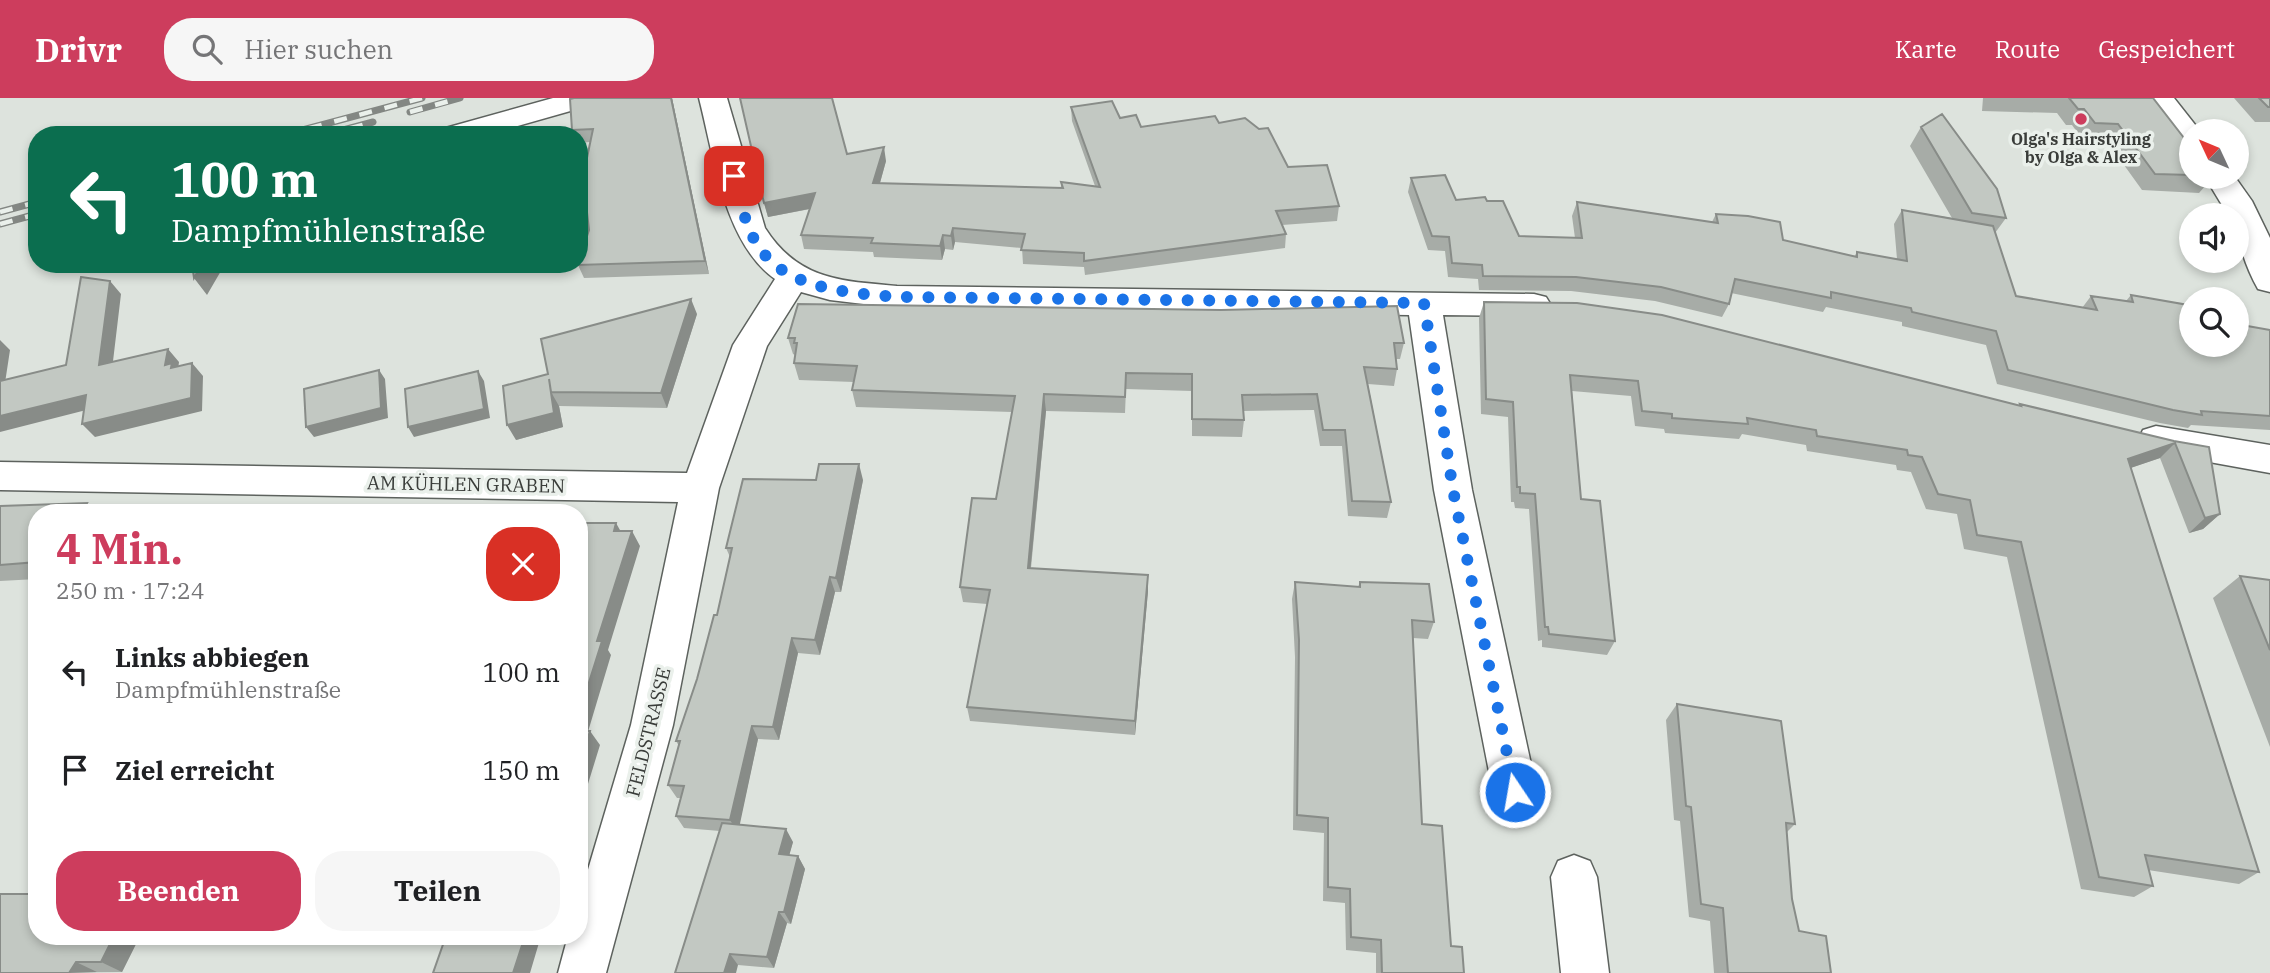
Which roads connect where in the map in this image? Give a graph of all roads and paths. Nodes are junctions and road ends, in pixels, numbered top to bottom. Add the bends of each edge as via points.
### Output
1 (584, 98) edge
2 (713, 98) edge
3 (2159, 98) edge
4 (2179, 124) edge
5 (484, 126) edge
6 (2229, 189) edge
7 (793, 278) junction
8 (2270, 281) edge
9 (1424, 303) junction
10 (1571, 305) edge
11 (2132, 434) edge
12 (2270, 458) edge
13 (0, 476) edge
14 (700, 488) junction
15 (1515, 792) dead end
16 (1574, 877) dead end
17 (582, 973) edge
18 (1586, 973) edge

1 - 5 street
2 - 7 street via 749,228 772,263
3 - 4 street
6 - 8 street via 2249,220
7 - 9 street via 823,288 897,297
7 - 14 street via 750,345
9 - 10 street
9 - 15 street via 1453,490
11 - 12 street
13 - 14 street, AM KÜHLEN GRABEN
14 - 17 street, FELDSTRASSE via 652,725
16 - 18 street

